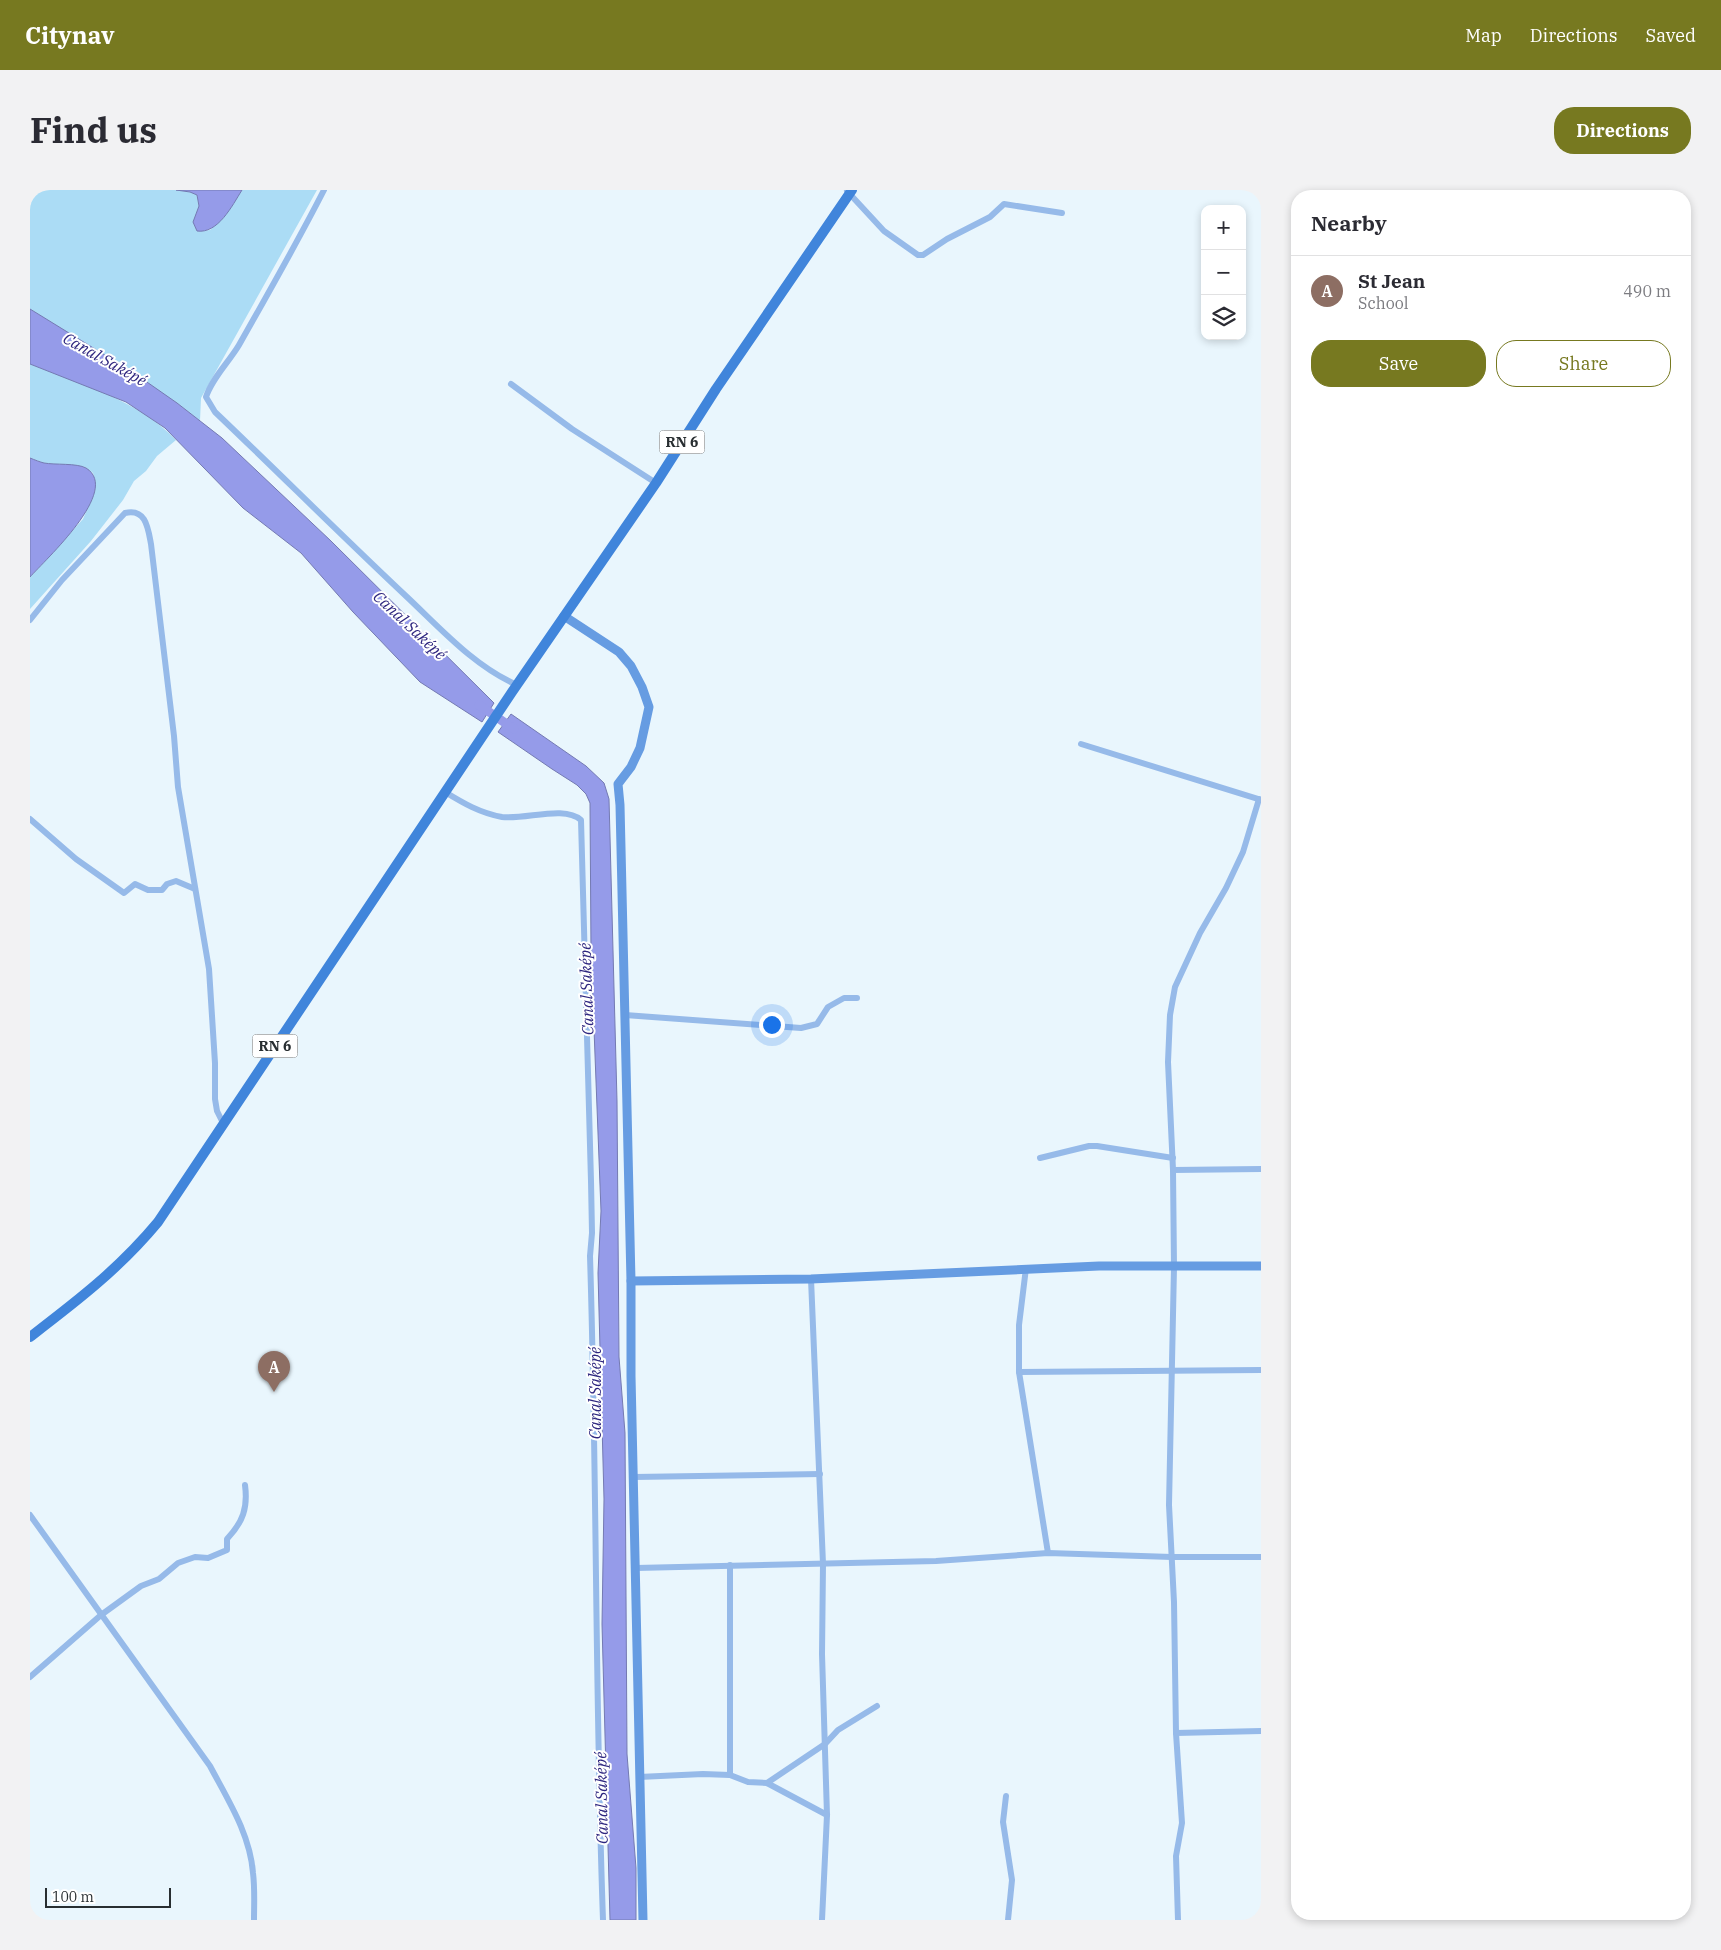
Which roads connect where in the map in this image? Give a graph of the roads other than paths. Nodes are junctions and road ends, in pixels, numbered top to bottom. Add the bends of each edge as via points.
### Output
1 (324, 190) edge
2 (849, 191) edge
3 (1062, 213) dead end
4 (511, 384) dead end
5 (656, 483) junction
6 (564, 616) junction
7 (30, 620) edge
8 (514, 688) junction
9 (1081, 744) dead end
10 (445, 792) junction
11 (1260, 799) edge
12 (30, 819) edge
13 (195, 889) junction
14 (857, 998) dead end
15 (625, 1015) junction
16 (224, 1123) junction
17 (1040, 1158) dead end
18 (1173, 1158) junction
19 (1173, 1170) junction
20 (1261, 1170) edge
21 (1261, 1266) edge
22 (1174, 1267) junction
23 (1026, 1268) junction
24 (811, 1279) junction
25 (631, 1281) junction
26 (30, 1337) edge
27 (1261, 1370) edge
28 (1019, 1372) junction
29 (1172, 1372) junction
30 (820, 1474) junction
31 (634, 1477) junction
32 (245, 1485) dead end
33 (30, 1516) edge
34 (1048, 1553) junction
35 (1172, 1557) junction
36 (1261, 1557) edge
37 (823, 1564) junction
38 (730, 1565) junction
39 (636, 1568) junction
40 (101, 1615) junction
41 (30, 1677) edge
42 (877, 1706) dead end
43 (1261, 1731) edge
44 (1176, 1733) junction
45 (825, 1744) junction
46 (730, 1775) junction
47 (639, 1777) junction
48 (767, 1784) junction
49 (1006, 1796) dead end
50 (827, 1815) junction
51 (254, 1920) edge
52 (603, 1920) edge
53 (643, 1920) edge
54 (822, 1920) edge
55 (1008, 1920) edge
56 (1178, 1920) edge

1 - 8 street via 268,296 206,397 215,412 425,614 469,654
2 - 3 street via 884,231 918,255 990,217 1004,204
2 - 5 main road, RN 6
4 - 5 street via 572,429
5 - 6 main road, RN 6
6 - 8 main road, RN 6
6 - 15 street via 619,652 642,687 648,708 640,748 618,784
7 - 13 street via 62,580 125,513 139,513 148,525 151,544 178,787
8 - 10 main road, RN 6
9 - 11 street
10 - 16 main road, RN 6
10 - 52 street via 483,813 524,818 558,812 575,814 581,820 592,1233 598,1789
11 - 18 street via 1226,888 1200,933 1176,987 1170,1015 1168,1062
12 - 13 street via 76,859 124,893 135,884 148,890 162,890 176,881
13 - 16 street via 209,969 215,1099
14 - 15 street via 844,998 828,1007 817,1024 801,1028
15 - 25 street
16 - 26 main road, RN 6 via 158,1222 135,1250
17 - 18 street via 1097,1146
18 - 19 street
19 - 20 street
19 - 22 street
21 - 22 street
22 - 23 street
22 - 29 street
23 - 24 street
23 - 28 street via 1018,1325
24 - 25 street
24 - 30 street
25 - 31 street
27 - 29 street
28 - 29 street
28 - 34 street
29 - 35 street via 1169,1505
30 - 31 street
30 - 37 street
31 - 39 street
32 - 40 street via 247,1500 240,1526 227,1539 226,1550 208,1558 195,1557 178,1563 159,1579 141,1586
33 - 40 street
34 - 35 street
34 - 37 street via 936,1561
35 - 36 street
35 - 44 street
37 - 38 street
37 - 45 street
38 - 39 street
38 - 46 street
39 - 47 street
40 - 41 street
40 - 51 street via 210,1766 232,1806 246,1838 253,1872
42 - 45 street via 838,1730
43 - 44 street
44 - 56 street via 1182,1823 1176,1856
45 - 48 street
45 - 50 street
46 - 47 street
46 - 48 street via 748,1782
47 - 53 street
48 - 50 street
49 - 55 street via 1003,1822 1012,1880
50 - 54 street

